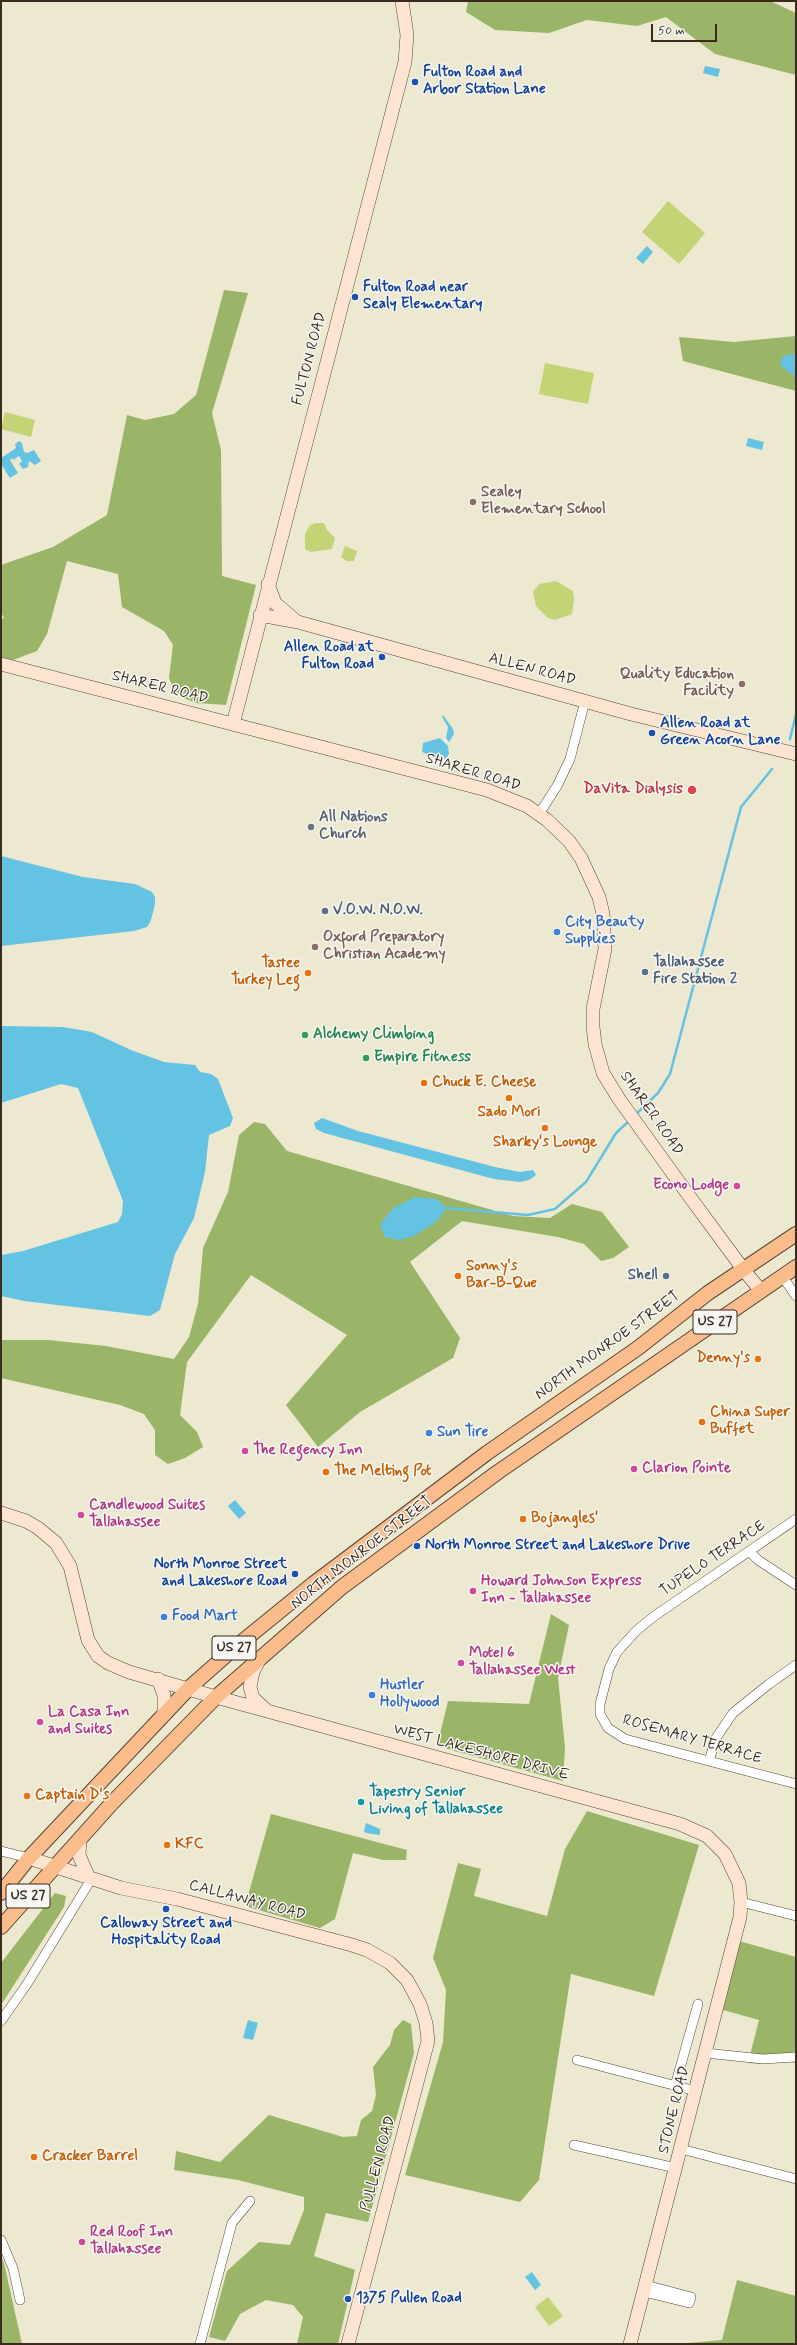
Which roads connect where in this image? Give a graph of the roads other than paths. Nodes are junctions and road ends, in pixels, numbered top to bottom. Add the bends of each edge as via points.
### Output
1 (402, 1) edge
2 (268, 584) junction
3 (260, 615) junction
4 (298, 622) junction
5 (1, 664) edge
6 (585, 701) junction
7 (233, 724) junction
8 (796, 754) edge
9 (539, 814) junction
10 (796, 1234) edge
11 (796, 1267) edge
12 (742, 1269) junction
13 (782, 1276) junction
14 (761, 1290) junction
15 (796, 1296) edge
16 (617, 1362) junction
17 (599, 1376) junction
18 (629, 1381) junction
19 (608, 1396) junction
20 (487, 1453) junction
21 (473, 1464) junction
22 (498, 1472) junction
23 (486, 1481) junction
24 (1, 1513) edge
25 (796, 1519) edge
26 (749, 1551) junction
27 (333, 1569) junction
28 (796, 1585) edge
29 (342, 1587) junction
30 (264, 1654) junction
31 (796, 1665) edge
32 (158, 1679) junction
33 (189, 1688) junction
34 (216, 1697) junction
35 (600, 1704) joint
36 (266, 1710) junction
37 (164, 1715) junction
38 (710, 1761) junction
39 (796, 1784) edge
40 (80, 1839) junction
41 (1, 1851) edge
42 (29, 1858) junction
43 (55, 1866) junction
44 (90, 1877) junction
45 (739, 1883) joint
46 (1, 1893) edge
47 (741, 1902) junction
48 (796, 1916) edge
49 (1, 1927) edge
50 (415, 1994) joint
51 (698, 2004) dead end
52 (1, 2021) edge
53 (706, 2053) junction
54 (796, 2057) edge
55 (577, 2060) dead end
56 (675, 2086) junction
57 (696, 2091) junction
58 (574, 2145) dead end
59 (681, 2149) junction
60 (676, 2168) junction
61 (796, 2179) edge
62 (250, 2201) dead end
63 (1, 2240) edge
64 (645, 2288) junction
65 (20, 2300) dead end
66 (690, 2300) dead end
67 (200, 2344) edge
68 (348, 2344) edge
69 (630, 2344) edge

1 - 2 street, FULTON ROAD via 407,35 404,62
2 - 3 street, FULTON ROAD
2 - 4 street via 275,603
3 - 4 street, ALLEN ROAD
3 - 7 street, FULTON ROAD
4 - 6 street, ALLEN ROAD
5 - 7 street, SHARER ROAD
6 - 8 street, ALLEN ROAD
6 - 9 street via 570,759
7 - 9 street, SHARER ROAD via 487,790 510,798
9 - 12 street, SHARER ROAD via 558,830 581,858 599,897 603,914 605,949 593,1009 598,1058 619,1099
10 - 12 main road, NORTH MONROE STREET / US 27
11 - 13 main road, NORTH MONROE STREET / US 27
12 - 14 street, SHARER ROAD
12 - 16 main road, NORTH MONROE STREET / US 27
13 - 14 main road, NORTH MONROE STREET / US 27
13 - 15 street
14 - 18 main road, NORTH MONROE STREET / US 27
16 - 17 main road, NORTH MONROE STREET / US 27
16 - 18 main road
17 - 19 main road
17 - 20 main road, NORTH MONROE STREET / US 27
18 - 19 main road, NORTH MONROE STREET / US 27
19 - 22 main road, NORTH MONROE STREET / US 27
20 - 21 main road, NORTH MONROE STREET / US 27
20 - 22 main road
21 - 23 main road
21 - 27 main road, NORTH MONROE STREET / US 27
22 - 23 main road, NORTH MONROE STREET / US 27
23 - 29 main road, NORTH MONROE STREET / US 27
24 - 32 street, WEST LAKESHORE DRIVE via 26,1521 56,1543 70,1566 88,1640 98,1656 115,1667
25 - 26 street, TUPELO TERRACE
26 - 28 street via 758,1560
26 - 35 street, TUPELO TERRACE via 636,1631 617,1652 604,1685
27 - 29 main road
27 - 33 main road, NORTH MONROE STREET / US 27
29 - 30 main road, NORTH MONROE STREET / US 27
30 - 34 main road, NORTH MONROE STREET / US 27
30 - 36 street via 252,1672 250,1687 253,1698
31 - 38 street via 733,1713 716,1738
32 - 33 street, WEST LAKESHORE DRIVE
32 - 37 street via 164,1695
33 - 34 street, WEST LAKESHORE DRIVE
33 - 37 main road, NORTH MONROE STREET / US 27
34 - 36 street, WEST LAKESHORE DRIVE
34 - 40 main road, NORTH MONROE STREET / US 27
35 - 38 street, ROSEMARY TERRACE via 602,1720 608,1728 625,1739
36 - 45 street, WEST LAKESHORE DRIVE via 680,1824 696,1830 717,1845 732,1866
37 - 42 main road, NORTH MONROE STREET / US 27
38 - 39 street, ROSEMARY TERRACE
40 - 43 main road, NORTH MONROE STREET / US 27
40 - 44 street via 79,1856
41 - 42 street
42 - 43 street, CALLAWAY ROAD
42 - 46 main road, NORTH MONROE STREET / US 27
43 - 44 street, CALLAWAY ROAD
43 - 49 main road, NORTH MONROE STREET / US 27
44 - 50 street, CALLAWAY ROAD via 121,1888 177,1899 367,1950 400,1972
44 - 52 street via 27,1984
45 - 47 street, STONE ROAD
47 - 48 street
47 - 53 street, STONE ROAD via 740,1918
50 - 68 street, PULLEN ROAD via 426,2023 426,2053
51 - 56 street
53 - 54 street via 763,2059
53 - 57 street, STONE ROAD
55 - 56 street
56 - 57 street
57 - 59 street, STONE ROAD
58 - 60 street
59 - 60 street, STONE ROAD
59 - 61 street
60 - 64 street, STONE ROAD
62 - 67 street via 232,2223
63 - 65 street via 13,2268
64 - 66 street
64 - 69 street, STONE ROAD

